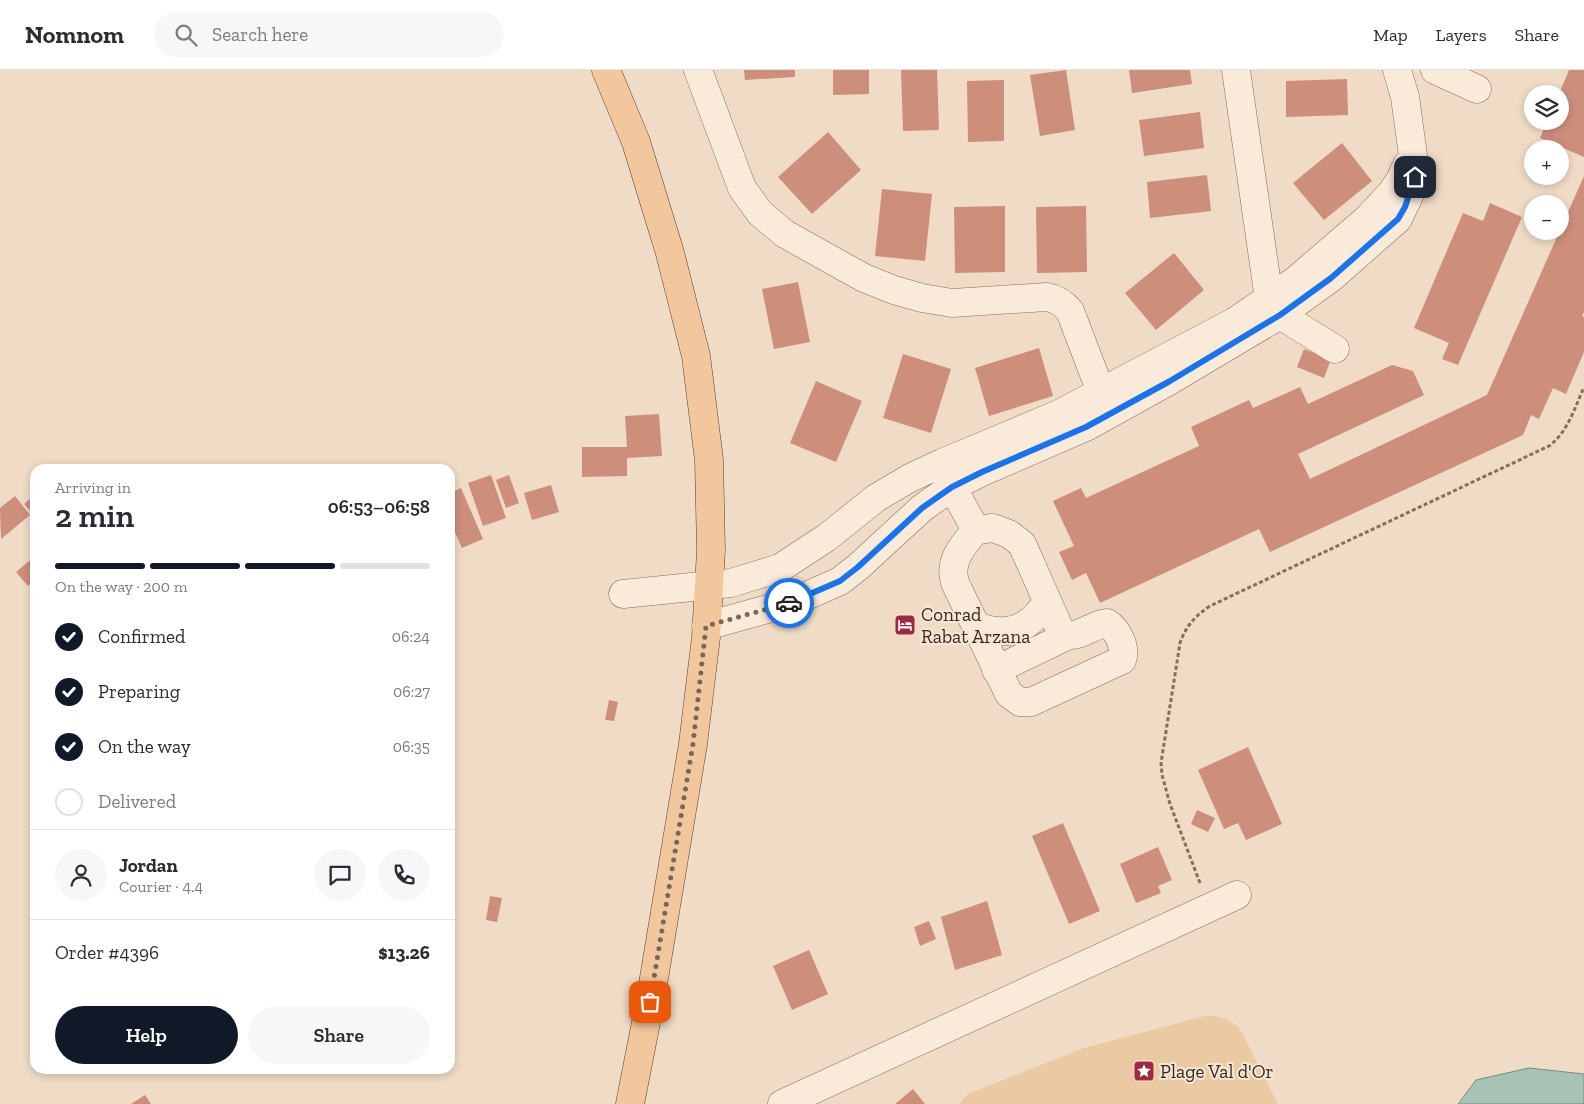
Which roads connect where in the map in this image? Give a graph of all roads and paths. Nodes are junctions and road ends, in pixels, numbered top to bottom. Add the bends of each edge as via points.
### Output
1 (606, 70) edge
2 (698, 70) edge
3 (1236, 70) edge
4 (1397, 70) edge
5 (1435, 70) edge
6 (1477, 89) dead end
7 (1275, 307) junction
8 (1336, 349) dead end
9 (1584, 387) edge
10 (1104, 403) junction
11 (952, 487) junction
12 (976, 530) junction
13 (780, 568) junction
14 (709, 585) junction
15 (623, 594) dead end
16 (1047, 601) junction
17 (793, 602) junction
18 (975, 625) junction
19 (706, 626) junction
20 (1068, 636) junction
21 (996, 670) junction
22 (1238, 895) dead end
23 (1211, 907) junction
24 (631, 1103) edge
25 (782, 1104) edge

1 - 14 main road via 636,142 670,253 696,356 709,460
2 - 10 street via 742,188 772,224 864,278 922,298 952,303 1056,299 1070,311
3 - 7 street
4 - 7 street via 1405,97 1415,177 1405,207 1398,219 1331,278
5 - 6 street
7 - 8 street
7 - 10 street via 1170,381
9 - 23 path via 1556,442 1210,606 1190,622 1180,643 1161,763 1164,787
10 - 11 street via 1086,427
10 - 13 street via 1059,414 910,478 876,498 826,538
11 - 12 street
11 - 17 street via 922,508 840,581
12 - 16 street via 1001,530 1022,544
12 - 18 street via 958,554 952,571
13 - 14 street via 731,583
13 - 17 street
14 - 15 street
14 - 19 main road
16 - 18 street via 1031,621 1008,632 995,632
16 - 20 street via 1061,632
17 - 19 street
18 - 21 street
19 - 24 main road via 693,744
20 - 21 street
20 - 21 street via 1107,622 1115,629 1124,656 1118,663 1031,702 1020,702 1009,694
22 - 23 street
23 - 25 street

